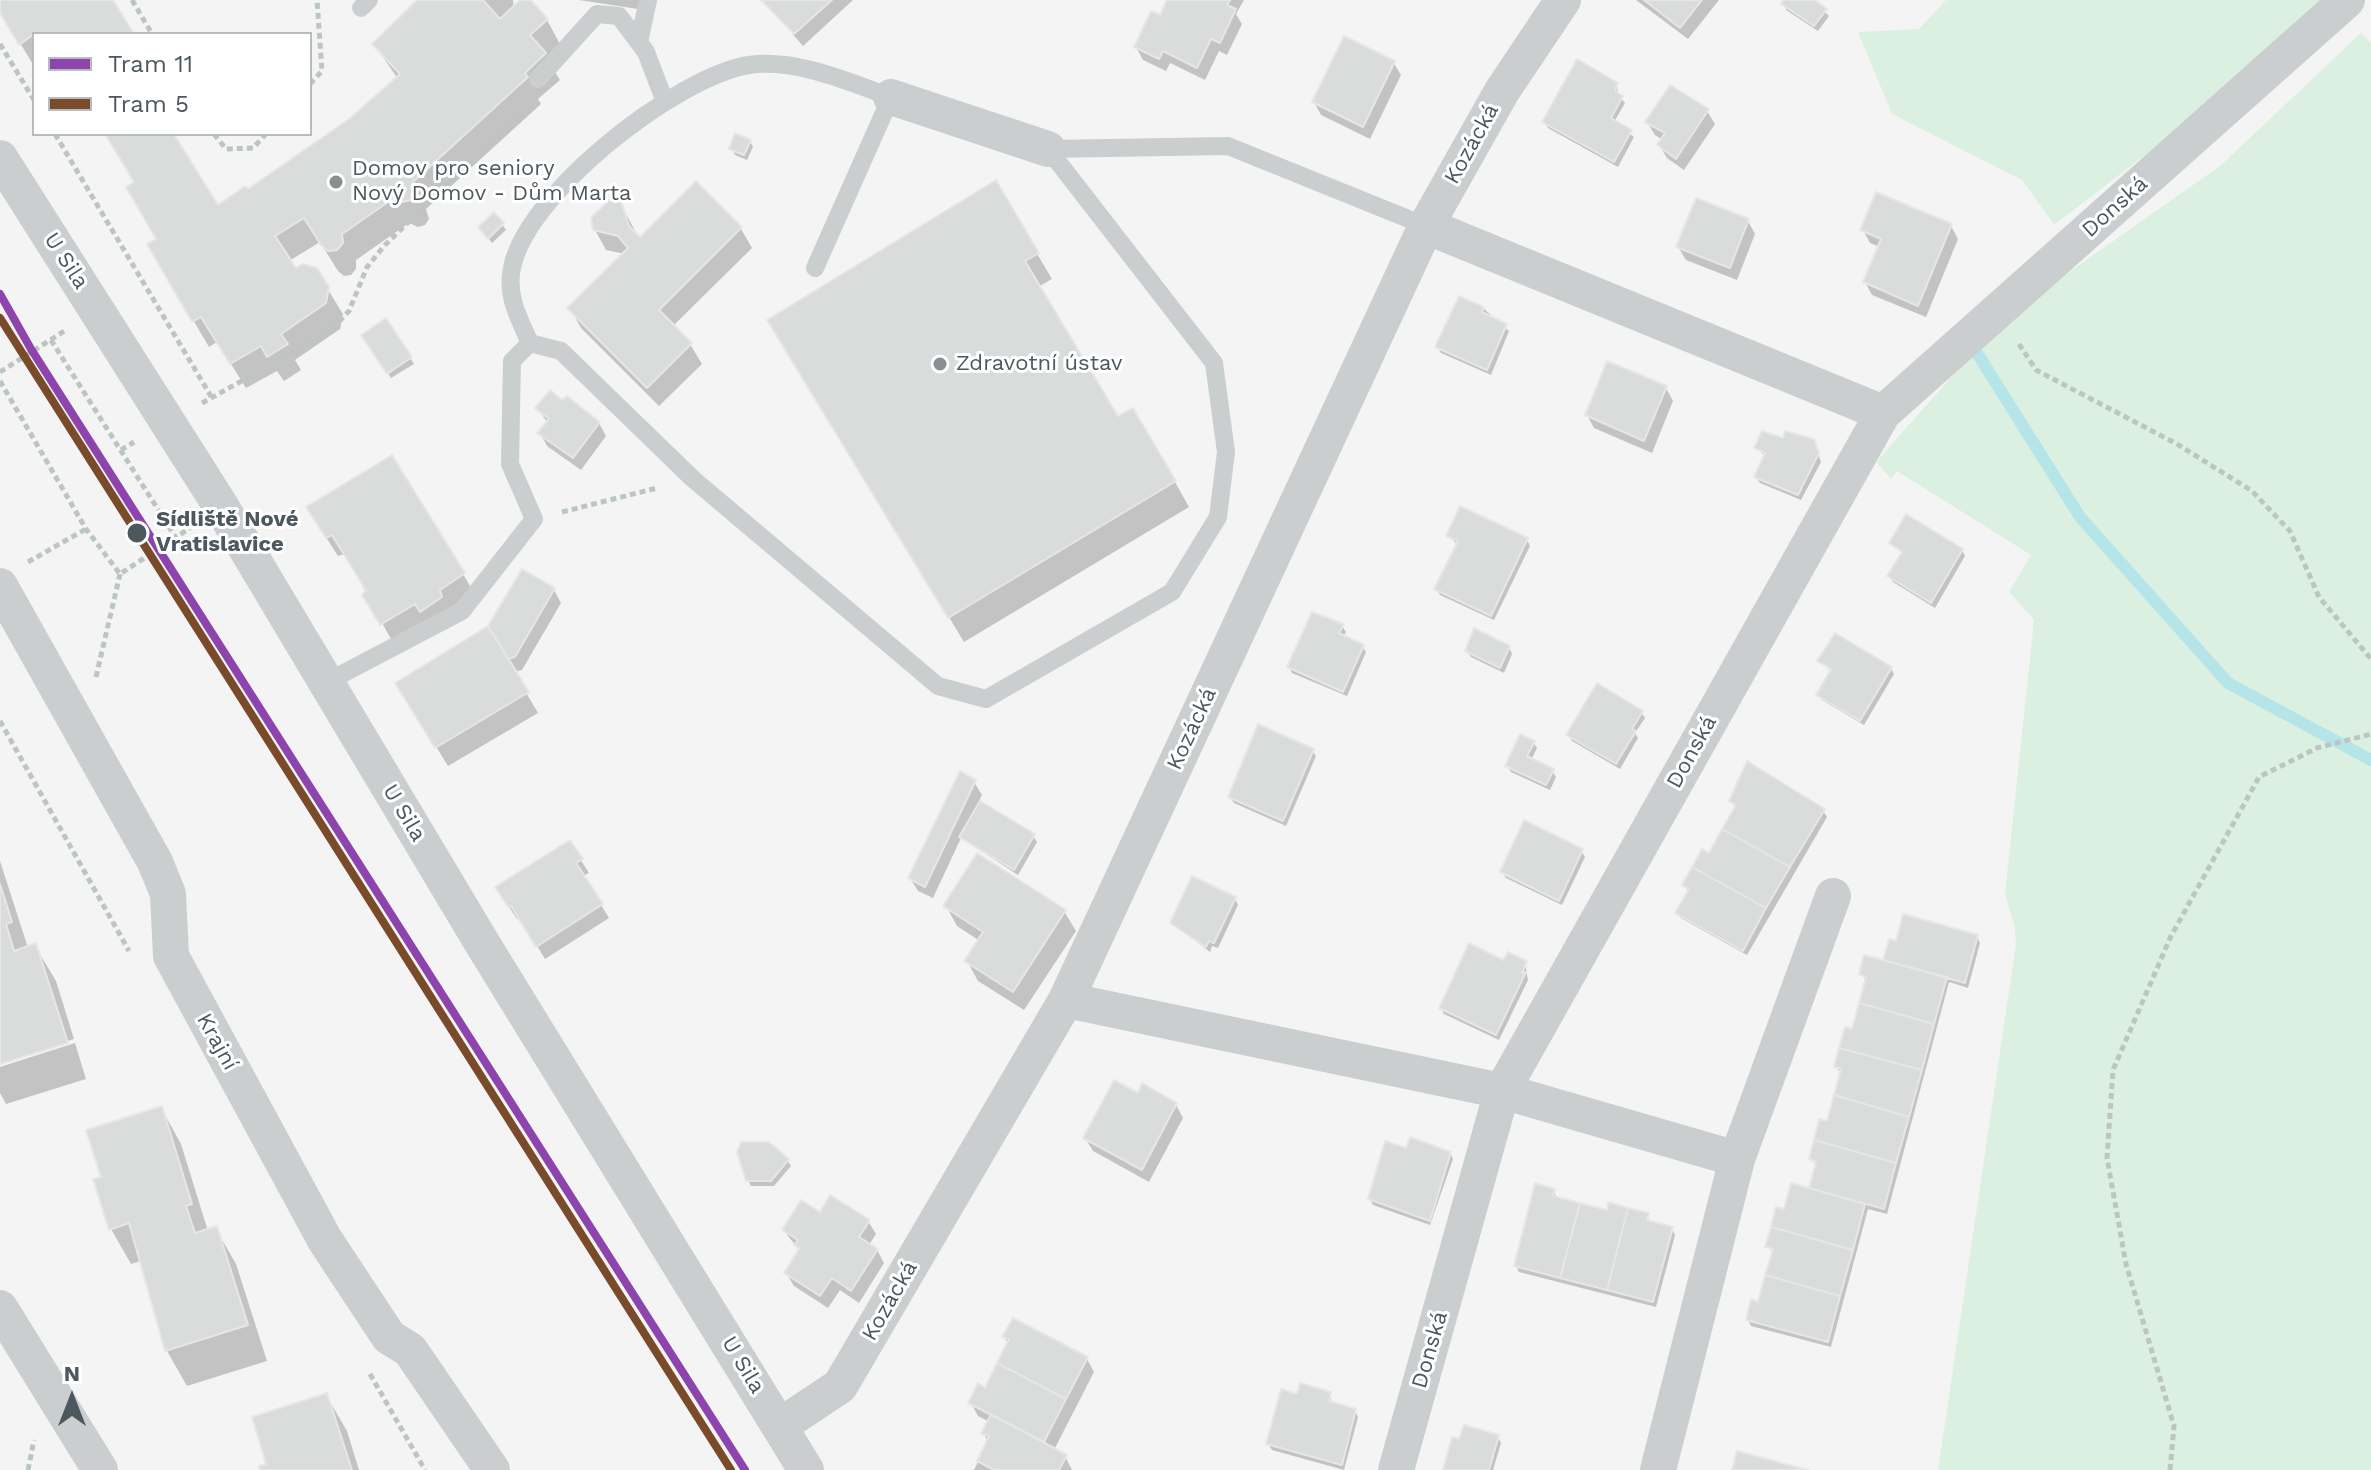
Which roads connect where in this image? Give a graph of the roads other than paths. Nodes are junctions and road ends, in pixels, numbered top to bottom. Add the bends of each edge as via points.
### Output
1 (648, 0) edge
2 (1563, 0) edge
3 (2347, 0) edge
4 (639, 42) junction
5 (538, 79) road end
6 (891, 97) junction
7 (665, 102) junction
8 (1048, 149) junction
9 (0, 158) edge
10 (1426, 226) junction
11 (815, 268) dead end
12 (530, 343) junction
13 (1883, 413) junction
14 (12, 575) edge
15 (325, 683) junction
16 (1833, 896) dead end
17 (1066, 1000) junction
18 (1502, 1091) junction
19 (1737, 1159) junction
20 (0, 1308) edge
21 (780, 1426) junction
22 (100, 1470) edge
23 (492, 1470) edge
24 (806, 1470) edge
25 (1396, 1470) edge
26 (1658, 1470) edge

1 - 4 lane
2 - 10 street, Kozácká via 1502,91
3 - 13 street, Donská
4 - 5 lane via 619,16 597,14
4 - 7 lane
6 - 7 lane via 810,69 749,65
6 - 8 street
6 - 11 lane
7 - 12 lane via 579,167 529,225 511,271 511,299
8 - 10 lane via 1228,146
8 - 12 lane via 1214,363 1226,452 1218,517 1172,592 986,699 938,686 693,479 561,351
9 - 15 street, U Sila via 222,508
10 - 13 street
10 - 17 street, Kozácká
12 - 15 lane via 512,361 510,464 534,519 462,611
13 - 18 street, Donská
14 - 23 street, Krajní via 79,728 155,862 168,894 171,956 325,1240 389,1337 410,1350
15 - 21 street, U Sila
16 - 19 street
17 - 18 street
17 - 21 street, Kozácká via 840,1386
18 - 19 street
18 - 25 street, Donská
19 - 26 street
20 - 22 street
21 - 24 street, U Sila

